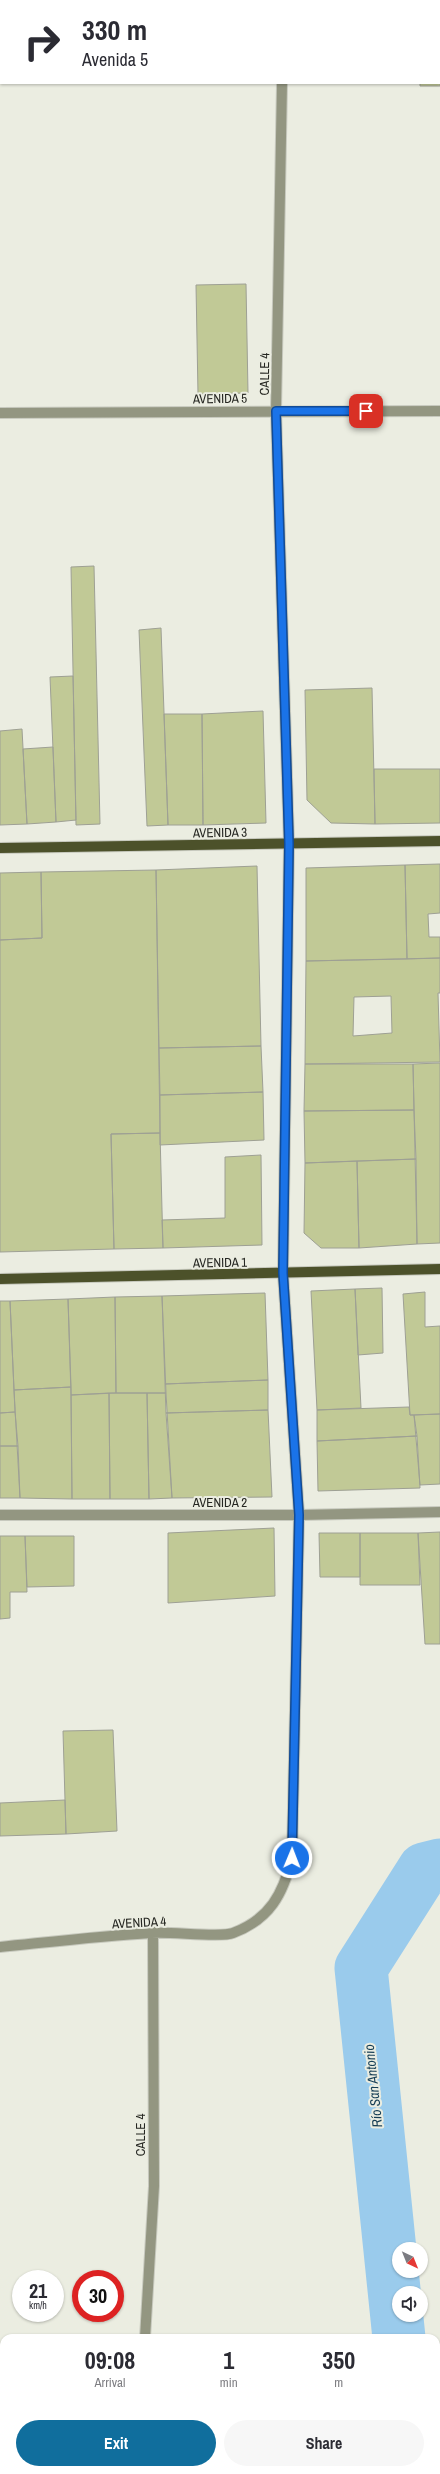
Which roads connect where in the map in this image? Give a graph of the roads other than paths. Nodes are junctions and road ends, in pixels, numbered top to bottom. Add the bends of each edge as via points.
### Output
1 (282, 84) edge
2 (440, 410) edge
3 (276, 411) junction
4 (0, 413) edge
5 (440, 841) edge
6 (289, 844) junction
7 (0, 848) edge
8 (440, 1269) edge
9 (283, 1273) junction
10 (0, 1279) edge
11 (440, 1512) edge
12 (0, 1515) edge
13 (299, 1515) junction
14 (271, 1907) joint
15 (152, 1932) junction
16 (0, 1947) edge
17 (145, 2334) edge

1 - 3 street, CALLE 4
2 - 3 street, AVENIDA 5
3 - 4 street, AVENIDA 5
3 - 6 street, CALLE 4
5 - 6 main road, AVENIDA 3
6 - 7 main road, AVENIDA 3
6 - 9 street, CALLE 4
8 - 9 main road, AVENIDA 1
9 - 10 main road, AVENIDA 1
9 - 13 street, CALLE 4
11 - 13 street, AVENIDA 2
12 - 13 street, AVENIDA 2
13 - 14 street, CALLE 4 via 292,1858 284,1887
14 - 15 street, AVENIDA 4 via 248,1926 232,1934
15 - 16 street, AVENIDA 4
15 - 17 street, CALLE 4 via 154,2186

